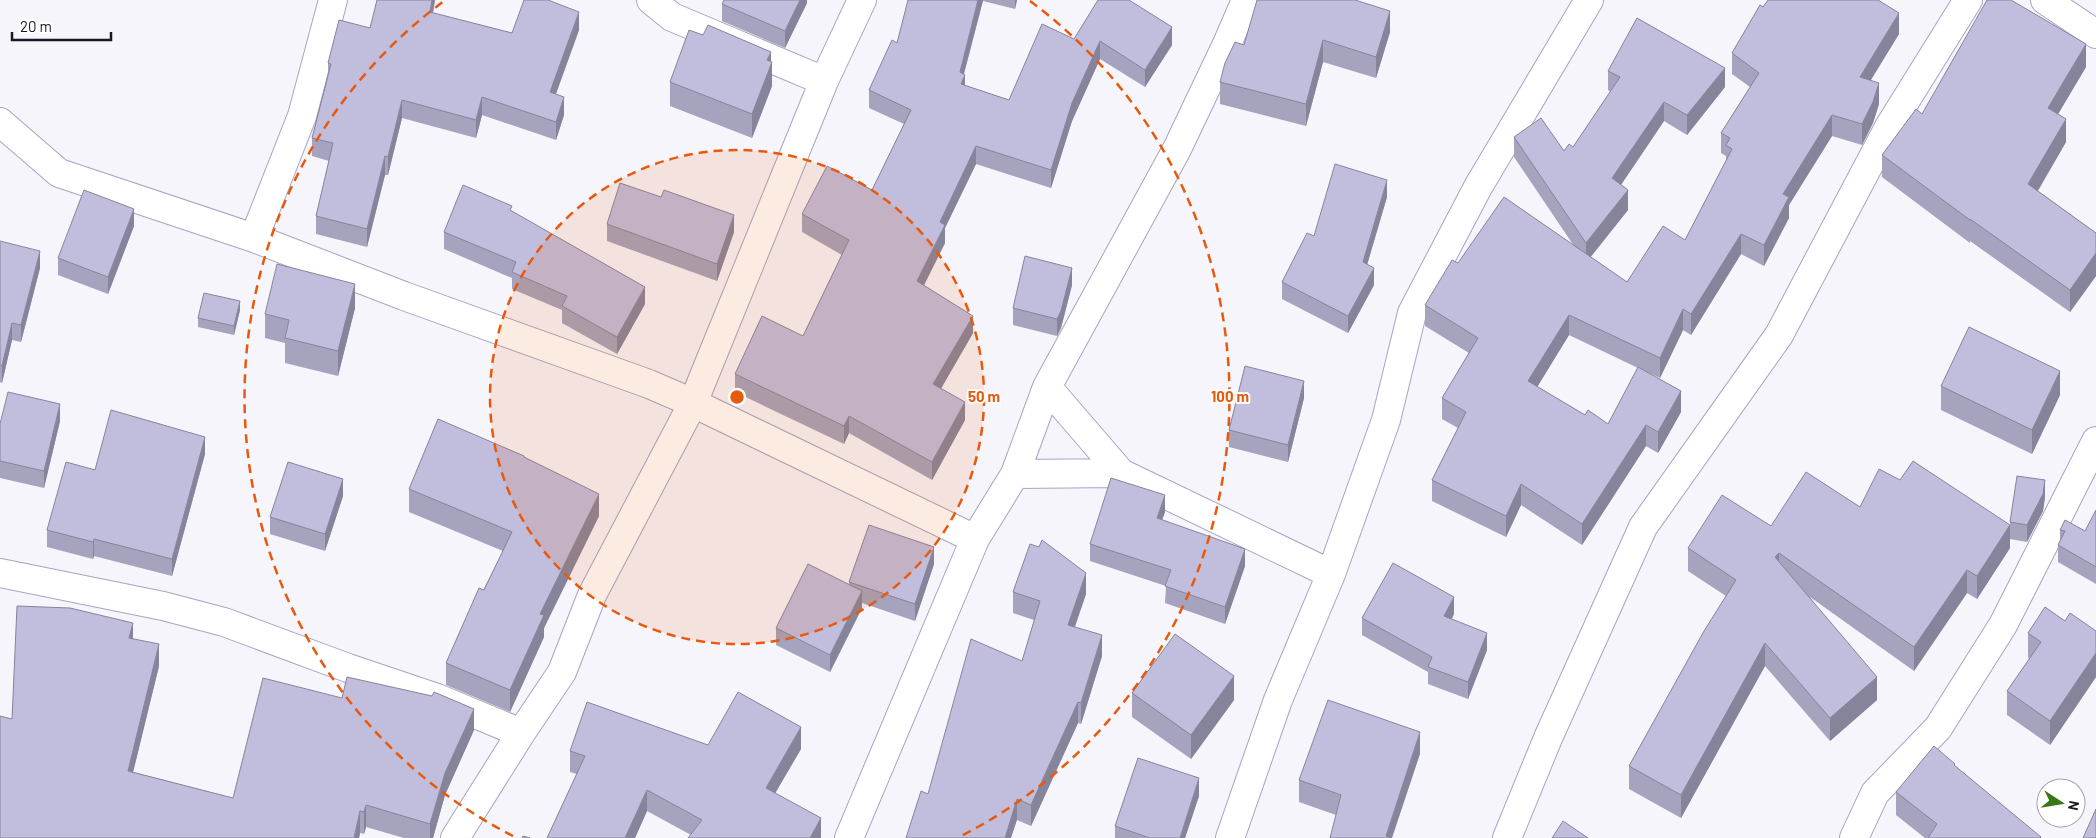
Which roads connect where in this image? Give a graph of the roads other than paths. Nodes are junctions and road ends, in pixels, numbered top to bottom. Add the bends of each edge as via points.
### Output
1 (333, 0) edge
2 (650, 0) edge
3 (862, 0) edge
4 (1246, 0) edge
5 (1589, 0) edge
6 (1968, 0) edge
7 (2045, 0) edge
8 (2096, 34) edge
9 (824, 81) junction
10 (0, 122) edge
11 (254, 238) junction
12 (1047, 387) junction
13 (693, 403) junction
14 (2096, 441) edge
15 (1121, 473) junction
16 (1015, 474) junction
17 (975, 539) junction
18 (0, 573) edge
19 (1331, 574) junction
20 (520, 733) junction
21 (455, 838) edge
22 (849, 838) edge
23 (1230, 838) edge
24 (1506, 838) edge
25 (1854, 838) edge

1 - 11 street via 302,116
2 - 9 street via 672,17
3 - 9 street
4 - 12 street via 1177,149
5 - 19 street via 1478,186 1412,314 1386,420
6 - 24 street via 1889,127 1779,335 1643,528
7 - 8 street
9 - 13 street
10 - 11 street via 59,173
11 - 13 street
12 - 15 street
12 - 16 street
13 - 17 street
13 - 20 street via 592,595 562,672
14 - 25 street via 2003,625 1938,728 1875,793
15 - 16 street
15 - 19 street
16 - 17 street
17 - 22 street
18 - 20 street via 164,606 224,622 437,698
19 - 23 street via 1278,700
20 - 21 street

